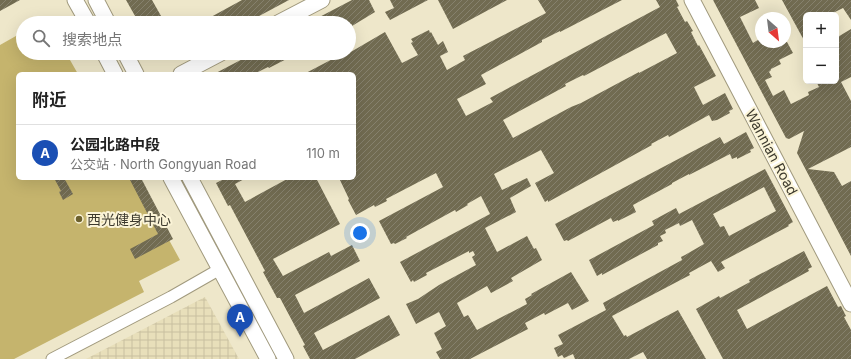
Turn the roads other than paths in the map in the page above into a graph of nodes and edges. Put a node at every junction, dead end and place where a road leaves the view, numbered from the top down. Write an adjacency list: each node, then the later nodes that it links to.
1 (75, 0): 5 (main road)
2 (96, 0): 6 (main road)
3 (322, 0): 7 (main road)
4 (692, 0): 17 (main road, Wannian Road)
5 (84, 16)
6 (104, 16)
7 (291, 16)
8 (108, 60): 11 (main road)
9 (128, 60): 12 (main road)
10 (208, 60): 13 (main road)
11 (114, 72)
12 (135, 72)
13 (185, 72)
14 (172, 180): 16 (main road)
15 (191, 180): 20 (main road)
16 (220, 269): 18 (street); 19 (main road)
17 (851, 304)
18 (52, 359)
19 (268, 359)
20 (286, 359)

